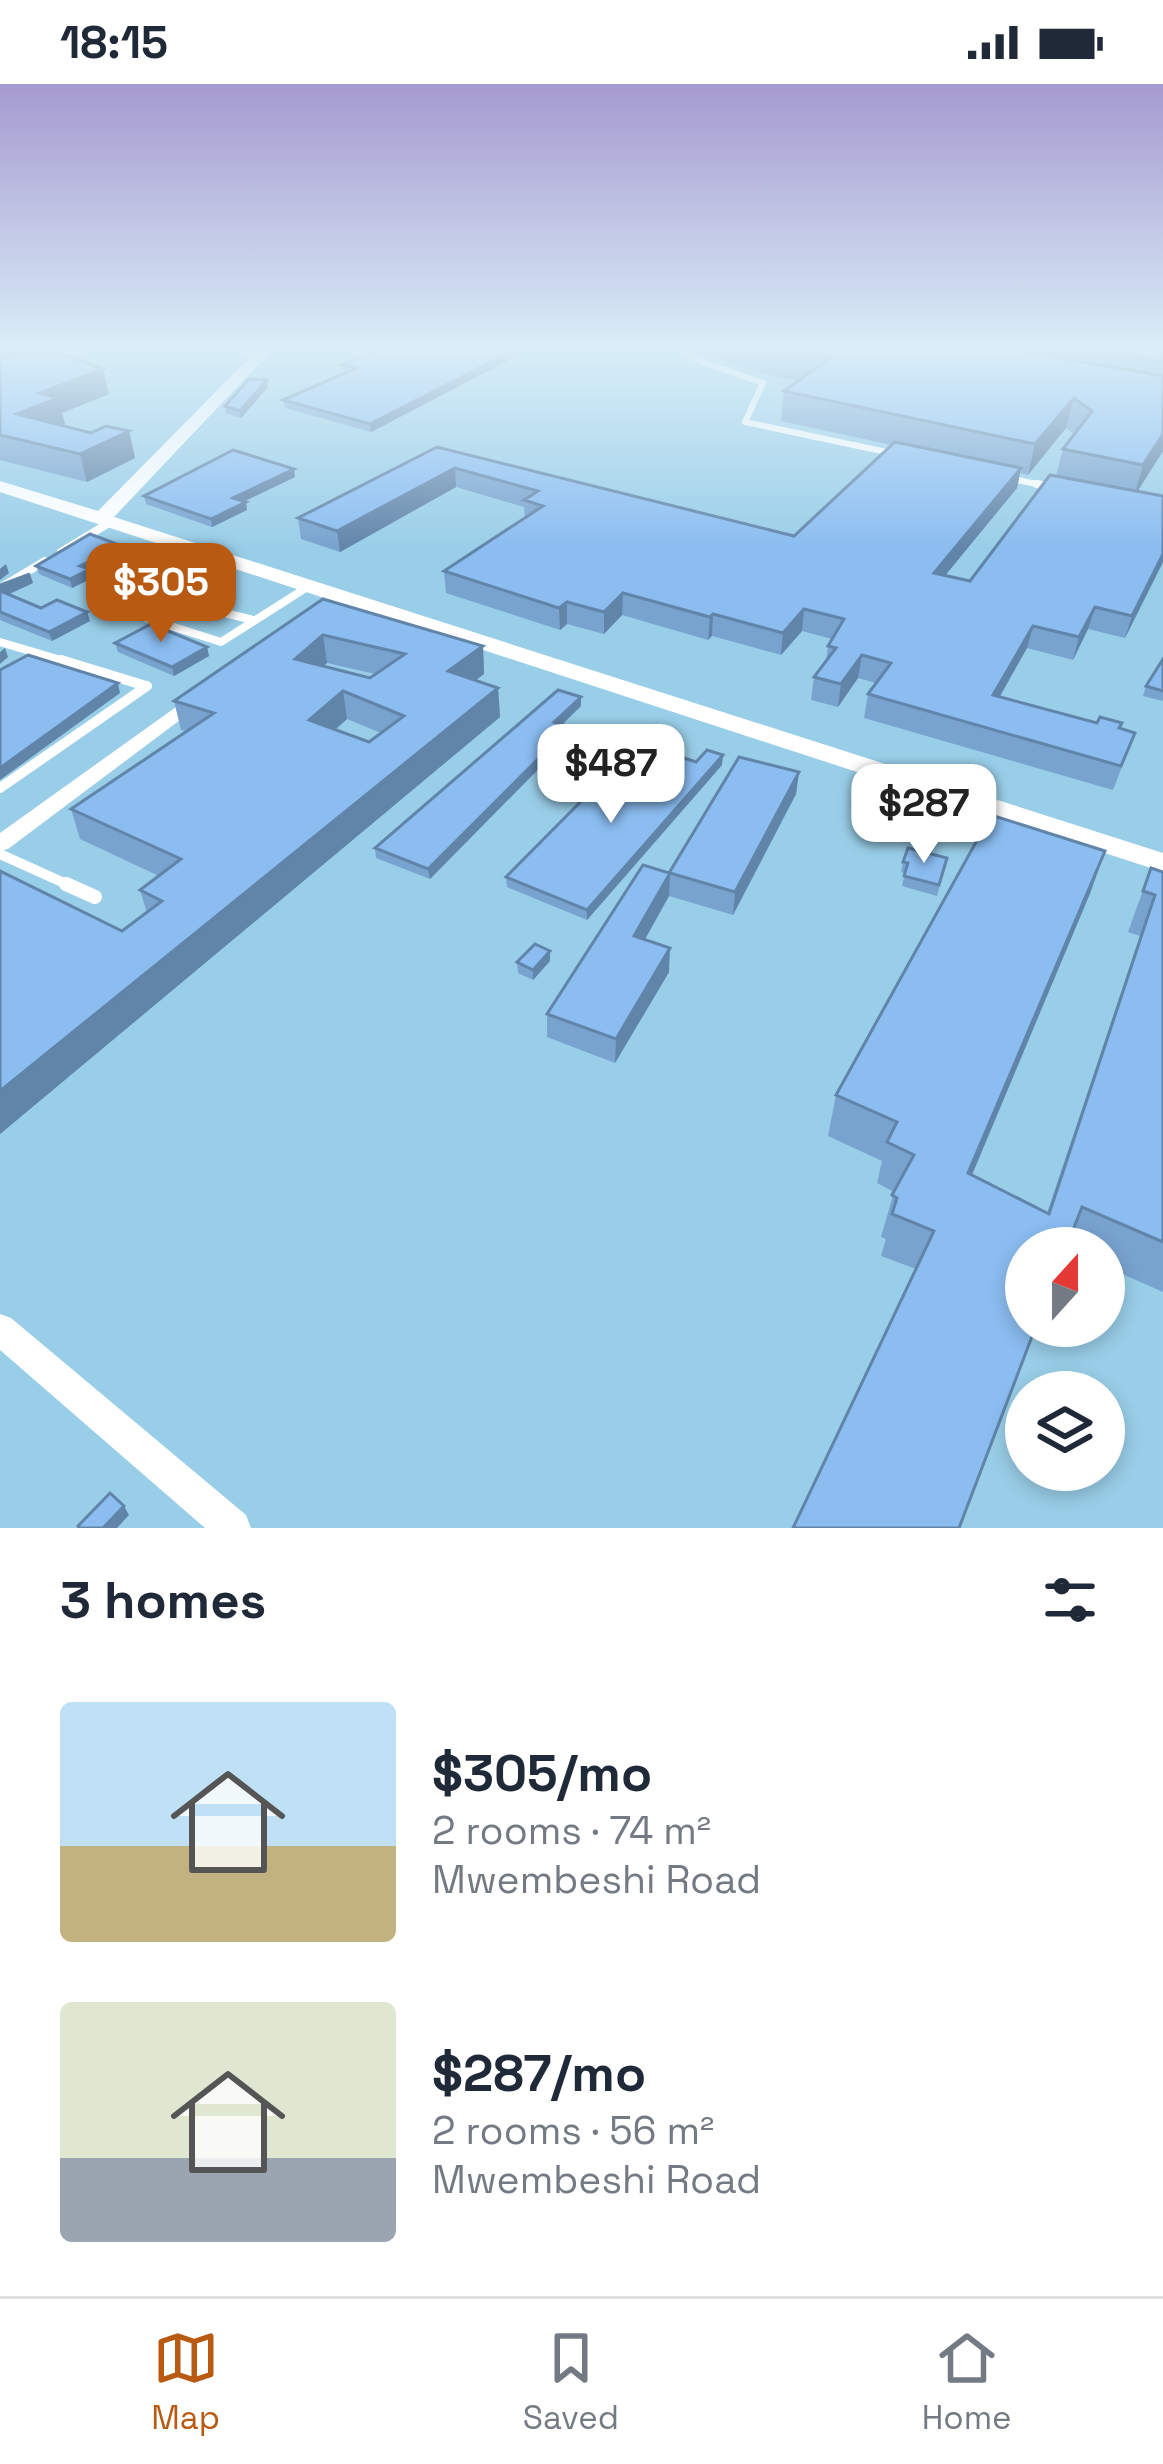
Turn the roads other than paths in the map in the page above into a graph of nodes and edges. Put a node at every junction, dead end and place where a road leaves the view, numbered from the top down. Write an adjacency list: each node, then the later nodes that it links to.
1 (205, 414): 7 (street)
2 (749, 414): 3 (lane)
3 (906, 456)
4 (998, 476): 6 (lane)
5 (0, 486): 7 (street)
6 (1067, 491)
7 (105, 521): 8 (lane); 9 (street)
8 (0, 588)
9 (321, 596): 10 (lane); 18 (street)
10 (253, 620): 10 (lane)
11 (0, 642): 12 (lane)
12 (33, 654): 13 (lane); 15 (lane)
13 (16, 664)
14 (216, 684): 16 (street)
15 (0, 788)
16 (0, 844)
17 (0, 854): 19 (lane)
18 (1163, 863)
19 (95, 897)
20 (0, 1329): 21 (street)
21 (232, 1528)

